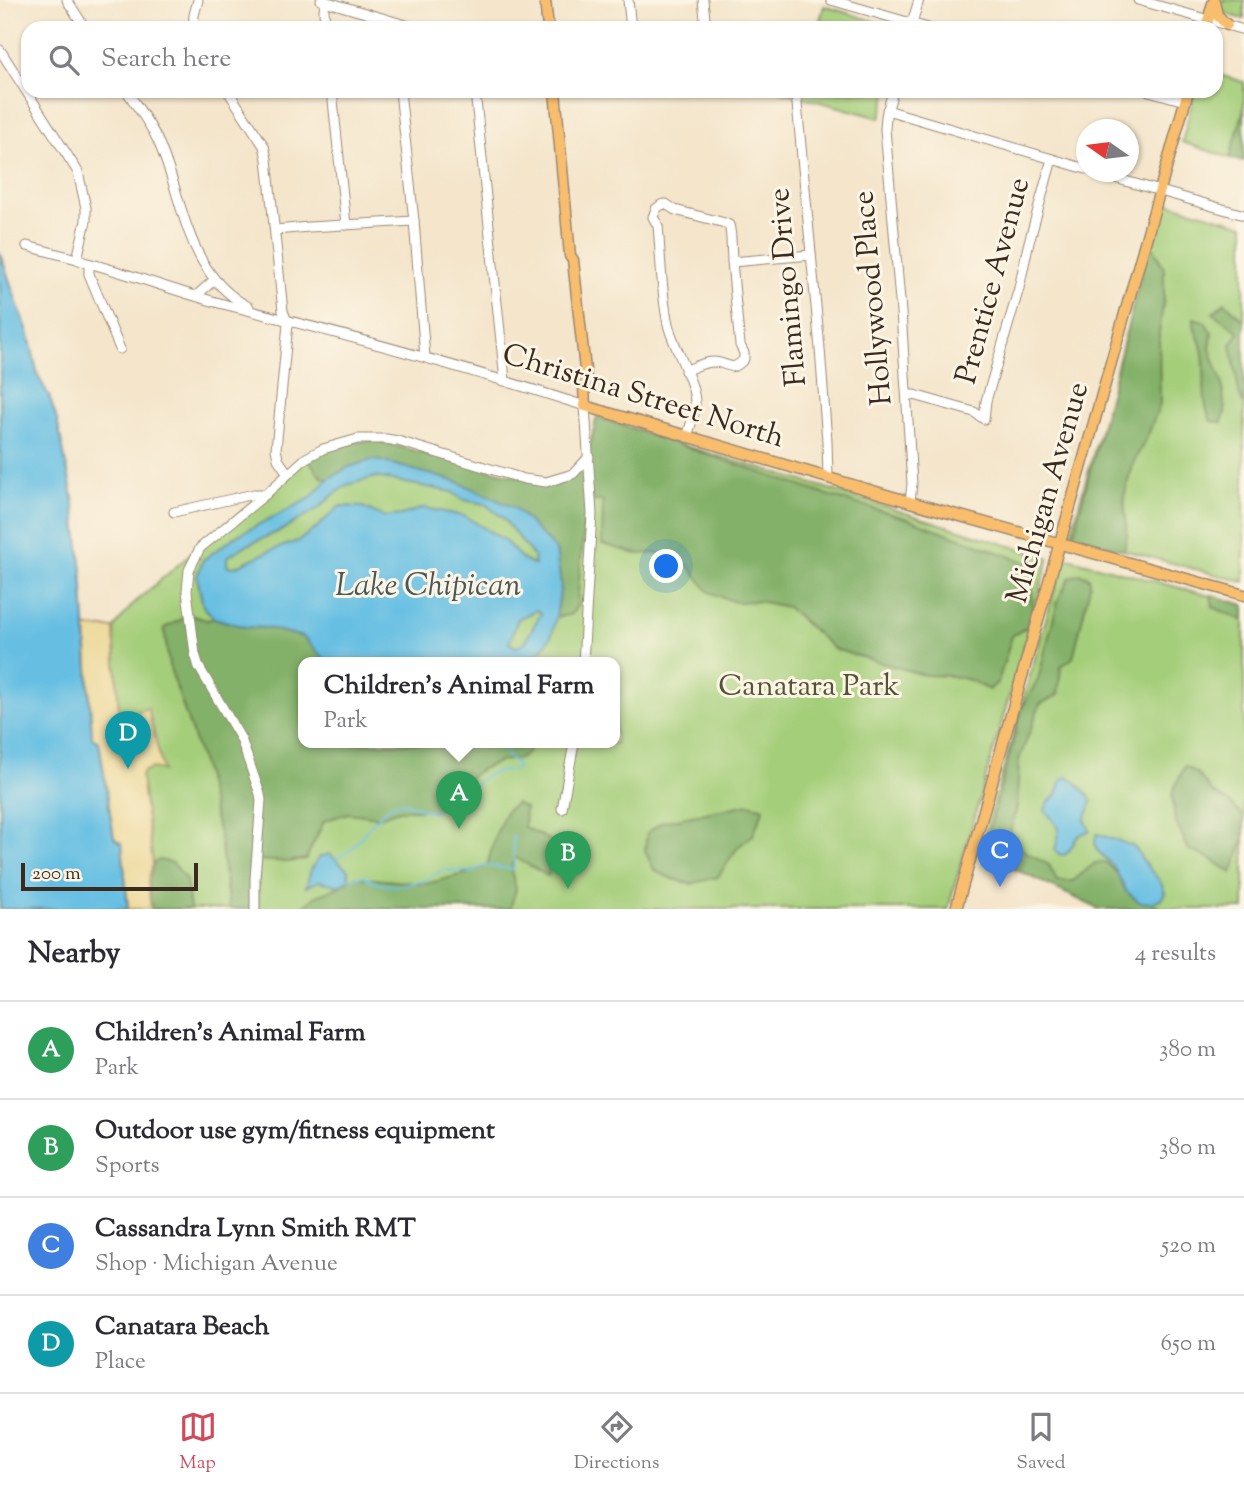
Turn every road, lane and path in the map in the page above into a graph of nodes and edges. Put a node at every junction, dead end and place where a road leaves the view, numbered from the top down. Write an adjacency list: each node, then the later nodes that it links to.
1 (67, 0): 11 (street)
2 (198, 0): 12 (street)
3 (545, 0): 15 (main road)
4 (628, 0): 16 (street)
5 (703, 0): 17 (street)
6 (831, 0): 18 (street)
7 (919, 0): 19 (street)
8 (1138, 0): 20 (street)
9 (1214, 0): 21 (main road); 23 (main road)
10 (323, 1): 13 (street); 14 (street)
11 (80, 21)
12 (194, 21)
13 (325, 21)
14 (382, 21)
15 (547, 21)
16 (630, 21)
17 (705, 21)
18 (896, 21)
19 (913, 21)
20 (1198, 21)
21 (1208, 21)
22 (1223, 25): 23 (street)
23 (1227, 25): 24 (street)
24 (1244, 30)
25 (0, 50): 26 (street)
26 (21, 83)
27 (31, 98): 48 (street)
28 (131, 98): 51 (street)
29 (233, 98): 45 (street)
30 (333, 98): 44 (street)
31 (401, 98): 43 (street)
32 (476, 98): 58 (street)
33 (556, 98): 60 (main road)
34 (796, 98): 47 (street, Flamingo Drive)
35 (891, 98): 37 (street, Hollywood Place)
36 (1186, 98): 41 (main road, Michigan Avenue)
37 (887, 110): 38 (street); 59 (street, Hollywood Place)
38 (1052, 159): 39 (street); 59 (street, Prentice Avenue)
39 (1076, 166)
40 (1129, 182): 41 (street)
41 (1160, 191): 42 (street); 68 (main road, Michigan Avenue)
42 (1244, 215)
43 (414, 221): 44 (street); 56 (street)
44 (346, 225): 45 (street)
45 (275, 230): 54 (street)
46 (27, 246): 48 (street, Christina Street North)
47 (811, 255): 49 (street); 64 (street, Flamingo Drive)
48 (77, 259): 50 (street, Christina Street North)
49 (732, 262): 57 (street); 57 (street)
50 (89, 264): 52 (street, Christina Street North); 55 (street)
51 (216, 282): 52 (street); 53 (street)
52 (200, 297): 53 (street, Christina Street North)
53 (262, 313): 54 (street, Christina Street North)
54 (286, 320): 56 (street, Christina Street North); 63 (street)
55 (120, 349)
56 (425, 357): 58 (street, Christina Street North)
57 (685, 371): 61 (street)
58 (505, 380): 60 (street, Christina Street North)
59 (907, 394): 66 (street, Hollywood Place)
60 (586, 406): 61 (main road, Christina Street North); 62 (street)
61 (687, 438): 64 (main road, Christina Street North)
62 (589, 457): 63 (street); 70 (street)
63 (288, 474): 65 (street)
64 (828, 478): 66 (main road, Christina Street North)
65 (266, 494): 67 (street); 73 (street)
66 (910, 502): 68 (main road, Christina Street North)
67 (174, 512)
68 (1059, 544): 69 (main road, Christina Street North); 74 (main road, Michigan Avenue)
69 (1244, 595)
70 (583, 657)
71 (573, 748): 72 (street)
72 (562, 809)
73 (255, 909)
74 (956, 909)

